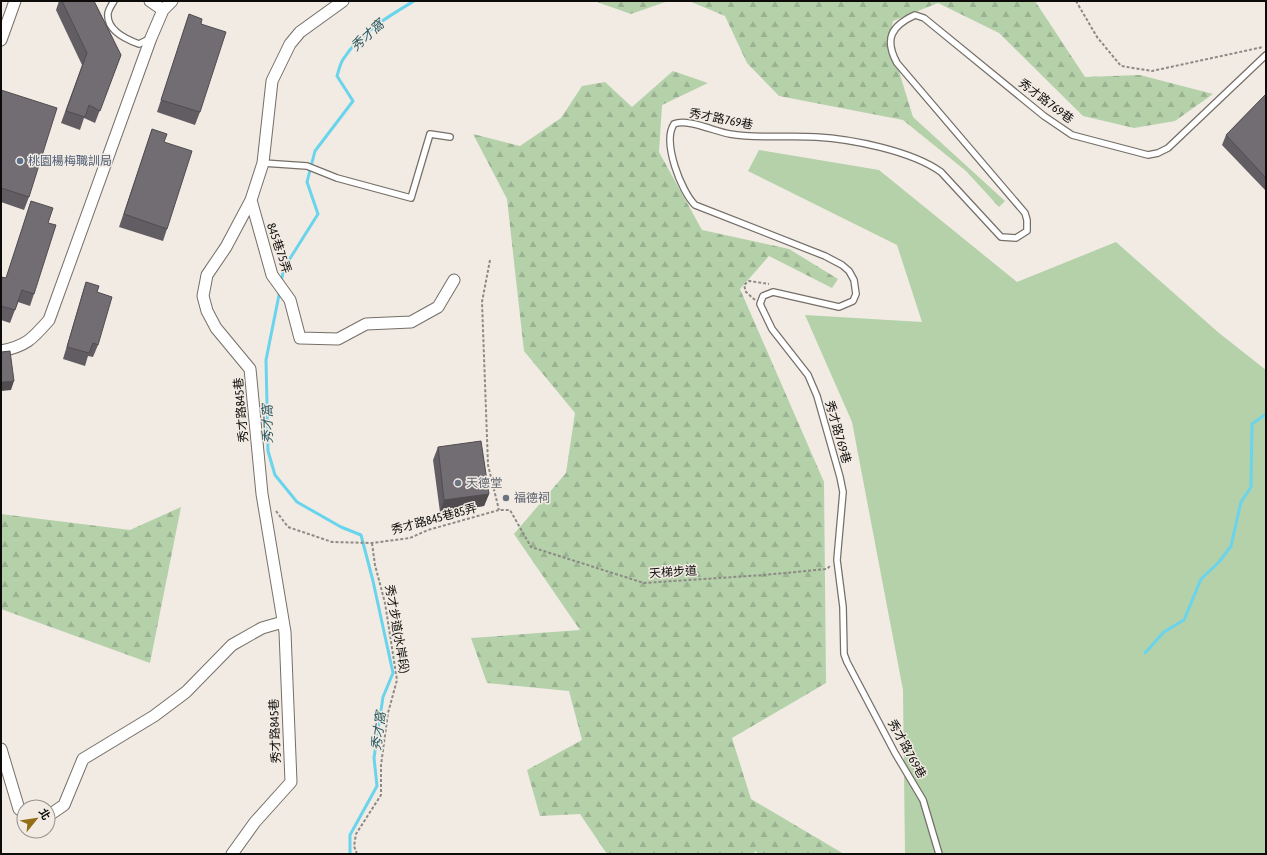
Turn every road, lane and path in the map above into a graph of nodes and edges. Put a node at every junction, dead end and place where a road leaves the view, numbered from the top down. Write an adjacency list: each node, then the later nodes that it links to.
1 (15, 1): 9 (street)
2 (114, 1): 8 (lane)
3 (150, 1): 7 (street)
4 (172, 1): 7 (street)
5 (343, 1): 13 (street, 秀才路845巷)
6 (1076, 1): 10 (path)
7 (163, 10): 8 (street)
8 (151, 38): 17 (street)
9 (1, 40)
10 (1266, 46)
11 (1266, 56): 22 (lane, 秀才路769巷)
12 (450, 137): 13 (lane)
13 (263, 163): 14 (street, 秀才路845巷)
14 (251, 200): 16 (street, 845巷75弄); 23 (street, 秀才路845巷)
15 (490, 260): 19 (path)
16 (454, 280)
17 (1, 351)
18 (275, 510): 21 (path, 秀才路845巷85弄)
19 (499, 510): 20 (path, 秀才路845巷85弄); 21 (path, 秀才路845巷85弄)
20 (510, 510): 22 (path, 天梯步道)
21 (372, 543): 28 (path, 秀才步道(水岸段))
22 (837, 560): 29 (lane, 秀才路769巷)
23 (283, 622): 26 (street); 27 (street, 秀才路845巷)
24 (1, 749): 25 (street)
25 (16, 800)
26 (56, 810)
27 (232, 854)
28 (357, 854)
29 (939, 854)

